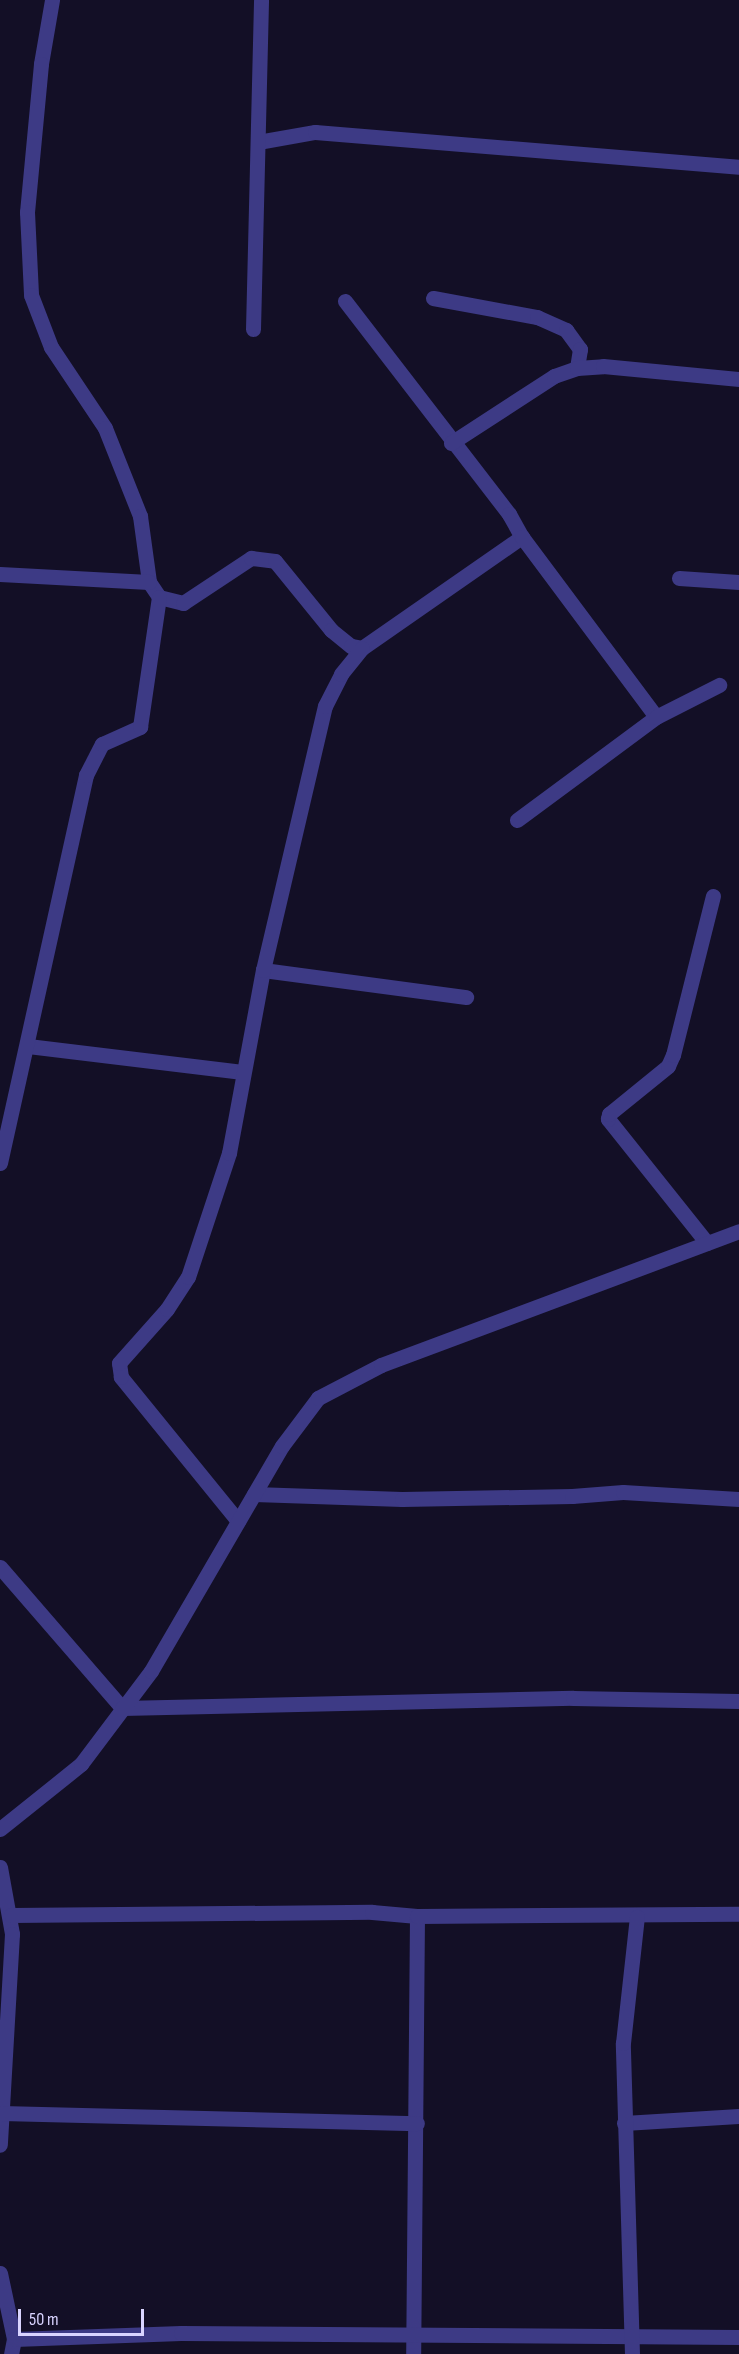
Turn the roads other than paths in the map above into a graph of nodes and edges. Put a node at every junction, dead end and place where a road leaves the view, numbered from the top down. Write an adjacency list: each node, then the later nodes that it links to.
1 (52, 0): 14 (street)
2 (261, 0): 3 (street)
3 (258, 142): 4 (street); 7 (street)
4 (739, 167)
5 (433, 298): 8 (street)
6 (345, 301): 10 (street)
7 (253, 329)
8 (577, 368): 9 (street); 10 (street)
9 (739, 379)
10 (451, 443): 11 (street)
11 (522, 537): 19 (street); 21 (street)
12 (0, 574): 14 (street)
13 (679, 578): 15 (street)
14 (149, 582): 16 (street)
15 (739, 582)
16 (159, 597): 17 (street); 18 (street)
17 (176, 603): 18 (street); 19 (street)
18 (158, 614): 26 (street)
19 (362, 648): 24 (street)
20 (719, 685): 21 (street)
21 (656, 717): 22 (street)
22 (517, 819)
23 (712, 896): 30 (street)
24 (263, 970): 25 (street); 27 (street)
25 (466, 997)
26 (28, 1046): 27 (street); 28 (street)
27 (242, 1072): 33 (street)
28 (0, 1163)
29 (739, 1231): 30 (street)
30 (707, 1242): 31 (street)
31 (254, 1494): 32 (street); 33 (street)
32 (739, 1499)
33 (238, 1521): 36 (street)
34 (0, 1567): 36 (street)
35 (739, 1701): 36 (street)
36 (122, 1708): 37 (street)
37 (0, 1829)
38 (0, 1867): 40 (street)
39 (739, 1914): 42 (street)
40 (11, 1915): 41 (street); 43 (street)
41 (417, 1916): 42 (street); 45 (street)
42 (637, 1917): 46 (street)
43 (1, 2113): 45 (street); 47 (street)
44 (739, 2116): 46 (street)
45 (417, 2123): 49 (street)
46 (624, 2123): 50 (street)
47 (0, 2145)
48 (0, 2273): 52 (street)
49 (413, 2335): 50 (street); 52 (street); 53 (street)
50 (633, 2337): 51 (street); 54 (street)
51 (739, 2337)
52 (12, 2346)
53 (413, 2354)
54 (632, 2354)

